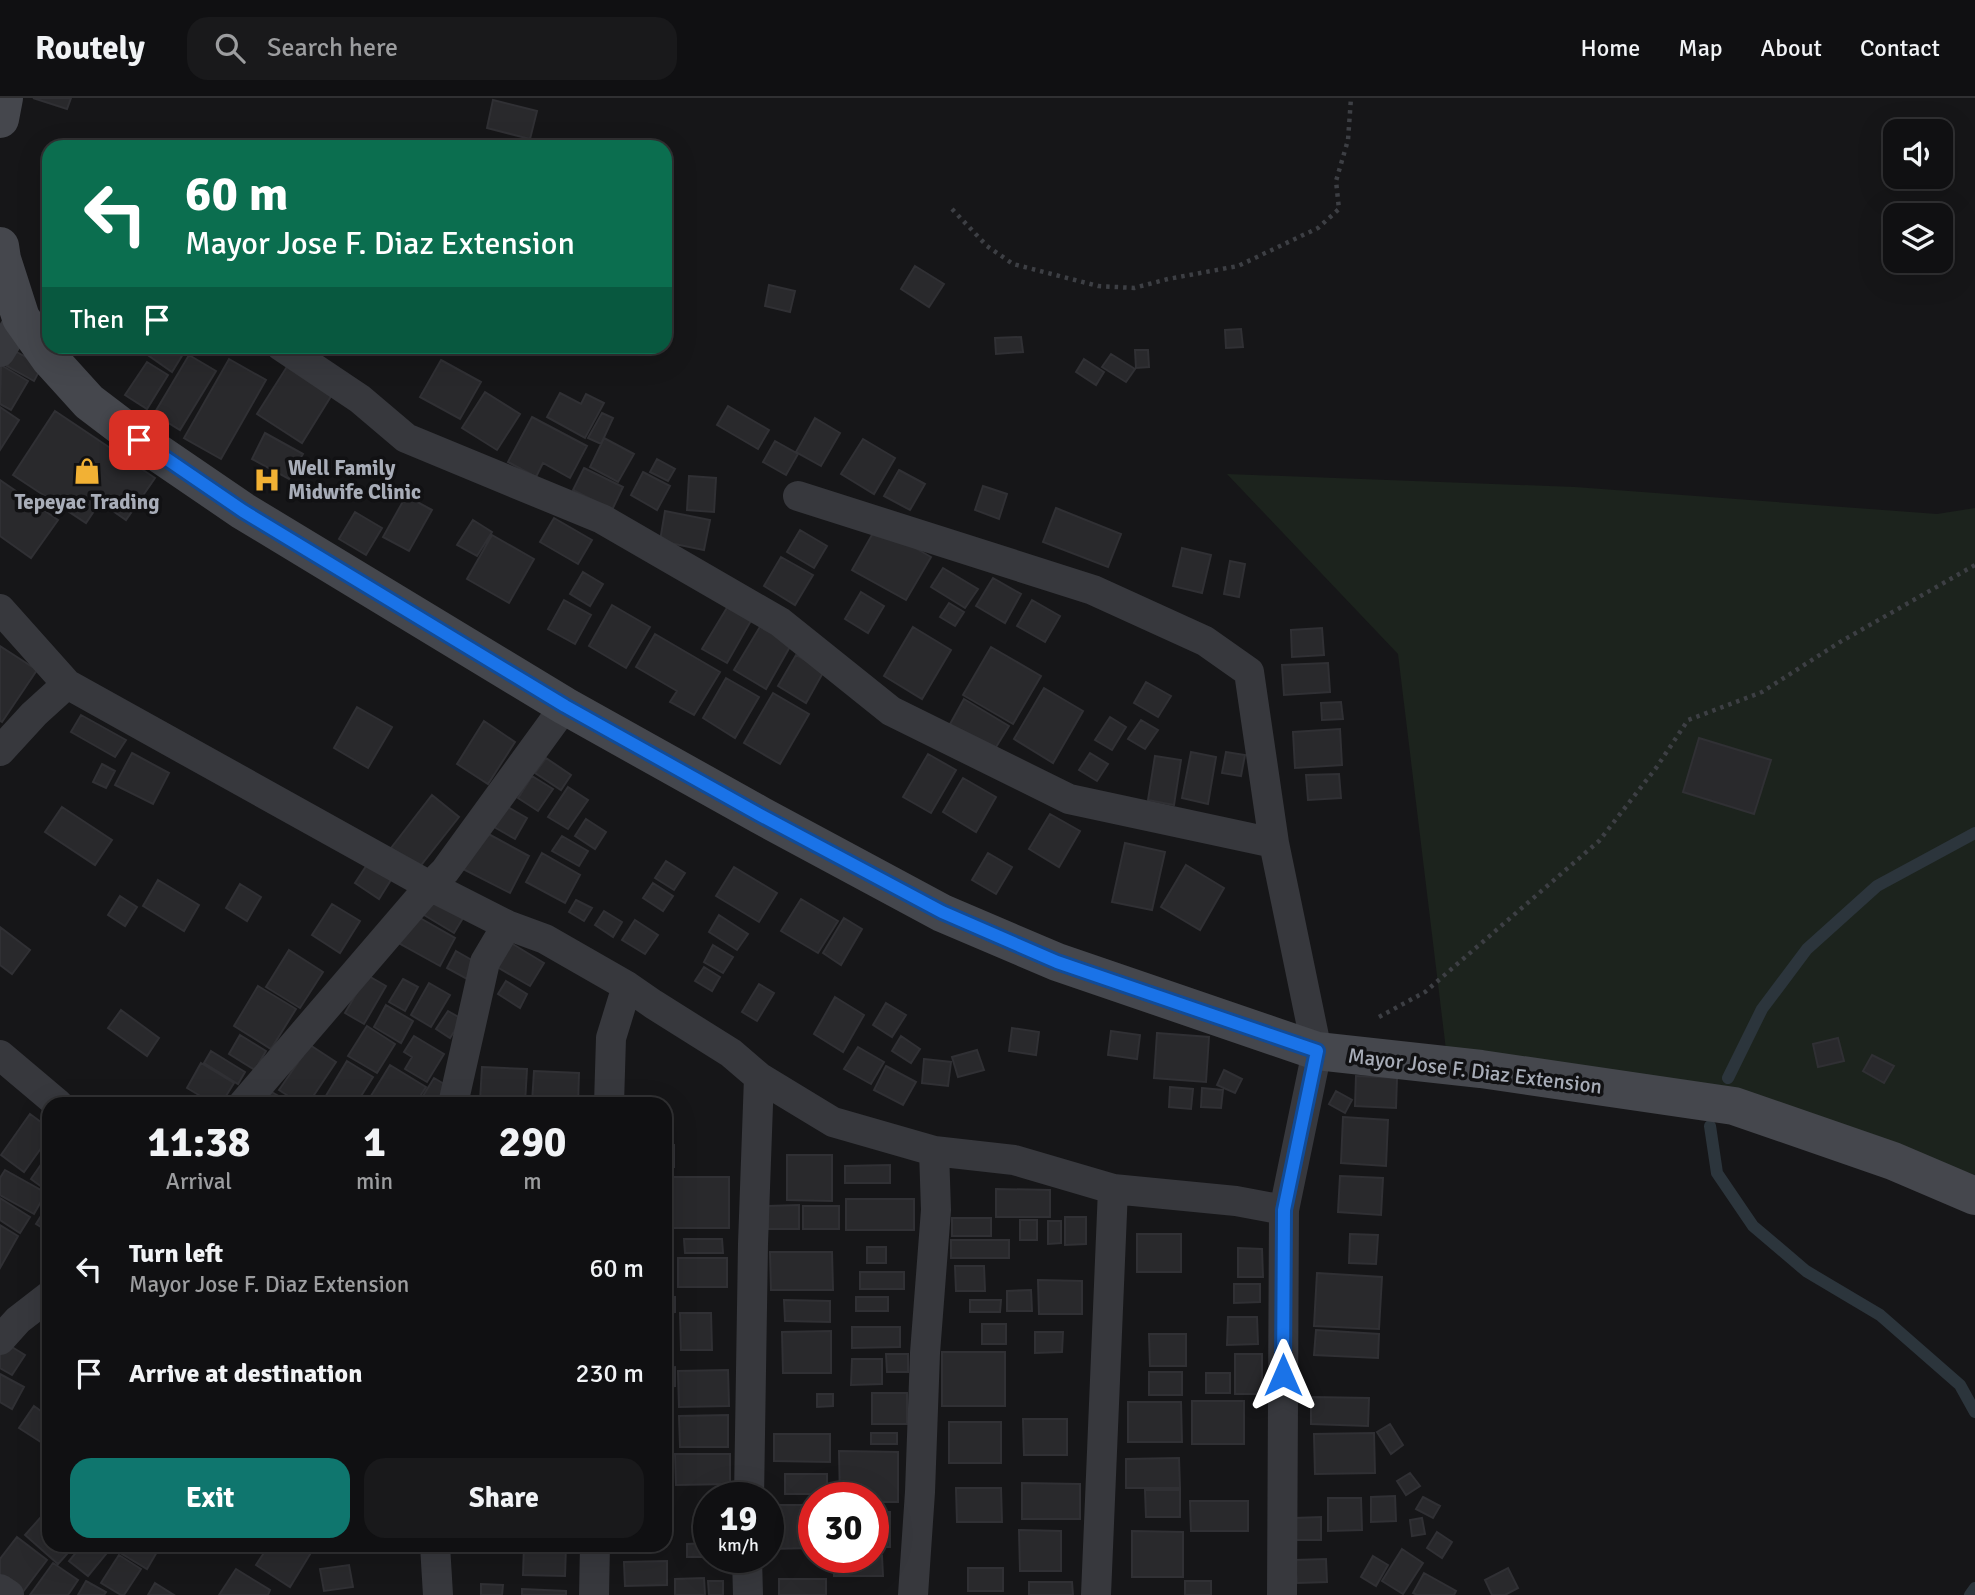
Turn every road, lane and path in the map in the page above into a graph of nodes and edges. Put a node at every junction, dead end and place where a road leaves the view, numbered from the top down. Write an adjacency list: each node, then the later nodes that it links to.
1 (4, 98): 3 (street)
2 (1351, 98): 4 (path)
3 (0, 119)
4 (952, 209)
5 (0, 246): 6 (street, Mayor Jose F. Diaz Extension)
6 (21, 318): 7 (street, Mayor Jose F. Diaz Extension); 8 (street)
7 (42, 348)
8 (0, 352)
9 (46, 354): 15 (street, Mayor Jose F. Diaz Extension)
10 (293, 354): 17 (street)
11 (798, 496): 17 (street)
12 (1975, 565): 21 (path)
13 (0, 609): 14 (street)
14 (67, 684): 16 (street); 18 (street)
15 (565, 706): 18 (street); 22 (street, Mayor Jose F. Diaz Extension)
16 (0, 751)
17 (1274, 843): 22 (street)
18 (430, 886): 19 (street); 26 (street)
19 (508, 925): 20 (street); 27 (street)
20 (627, 986): 24 (street); 28 (street)
21 (1377, 1018)
22 (1317, 1051): 31 (street, Mayor Jose F. Diaz Extension); 32 (street)
23 (0, 1055): 25 (street)
24 (759, 1077): 29 (street); 35 (street)
25 (50, 1097)
26 (249, 1097)
27 (455, 1097)
28 (609, 1097)
29 (934, 1151): 30 (street); 44 (street)
30 (1113, 1189): 32 (street); 45 (street)
31 (1975, 1196)
32 (1284, 1210): 46 (street)
33 (42, 1301): 34 (street)
34 (0, 1340)
35 (749, 1482)
36 (436, 1552): 41 (street)
37 (595, 1552): 42 (street)
38 (747, 1573): 43 (street)
39 (0, 1589): 40 (street)
40 (9, 1595)
41 (439, 1595)
42 (594, 1595)
43 (747, 1595)
44 (913, 1595)
45 (1096, 1595)
46 (1282, 1595)

